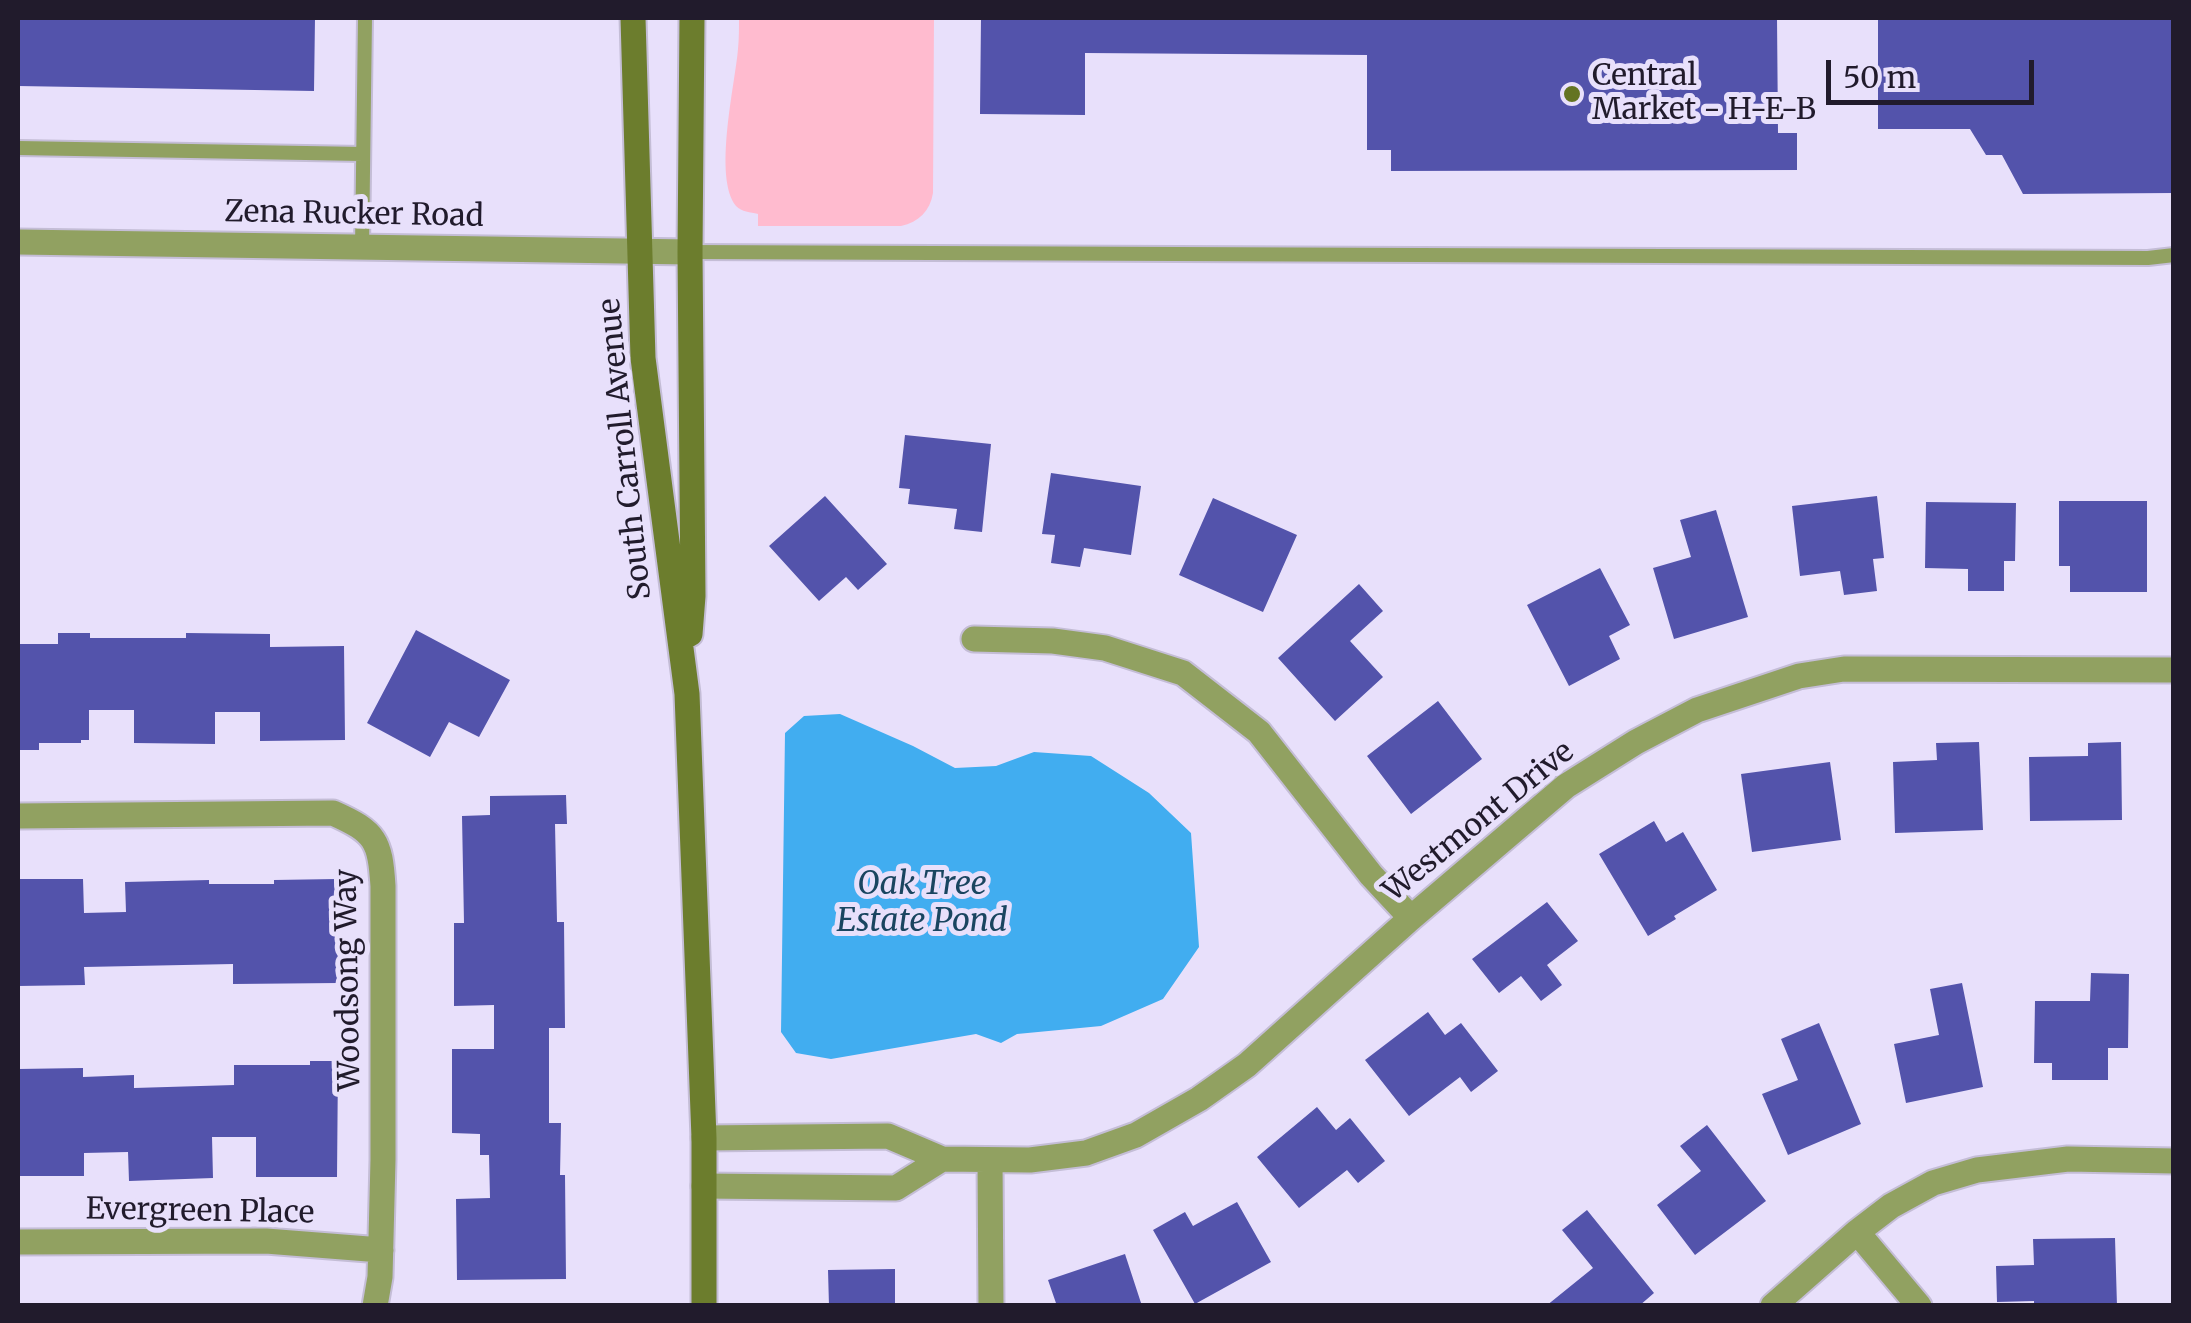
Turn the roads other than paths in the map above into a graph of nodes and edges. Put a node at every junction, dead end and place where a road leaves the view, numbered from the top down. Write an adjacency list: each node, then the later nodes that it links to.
1 (365, 18): 5 (lane)
2 (633, 18): 8 (main road, South Carroll Avenue)
3 (691, 22): 9 (main road, South Carroll Avenue)
4 (18, 148): 5 (lane)
5 (364, 154): 7 (lane)
6 (18, 242): 7 (street, Zena Rucker Road)
7 (362, 248): 8 (street, Zena Rucker Road)
8 (640, 251): 9 (street, Zena Rucker Road); 13 (main road, South Carroll Avenue)
9 (690, 252): 10 (lane); 13 (main road, South Carroll Avenue)
10 (2174, 255)
11 (974, 639): 15 (street)
12 (2174, 670): 15 (street, Westmont Drive)
13 (687, 694): 16 (main road, South Carroll Avenue)
14 (18, 816): 23 (street, Woodsong Way)
15 (1411, 918): 18 (street, Westmont Drive)
16 (704, 1138): 17 (street, Westmont Drive); 20 (main road, South Carroll Avenue)
17 (942, 1160): 18 (street, Westmont Drive); 20 (street)
18 (990, 1160): 26 (street)
19 (2174, 1162): 21 (street)
20 (704, 1186): 25 (main road, South Carroll Avenue)
21 (1857, 1232): 27 (street); 28 (street)
22 (18, 1242): 23 (street, Evergreen Place)
23 (380, 1250): 24 (street, Woodsong Way)
24 (375, 1306)
25 (704, 1306)
26 (991, 1306)
27 (1773, 1306)
28 (1919, 1306)

